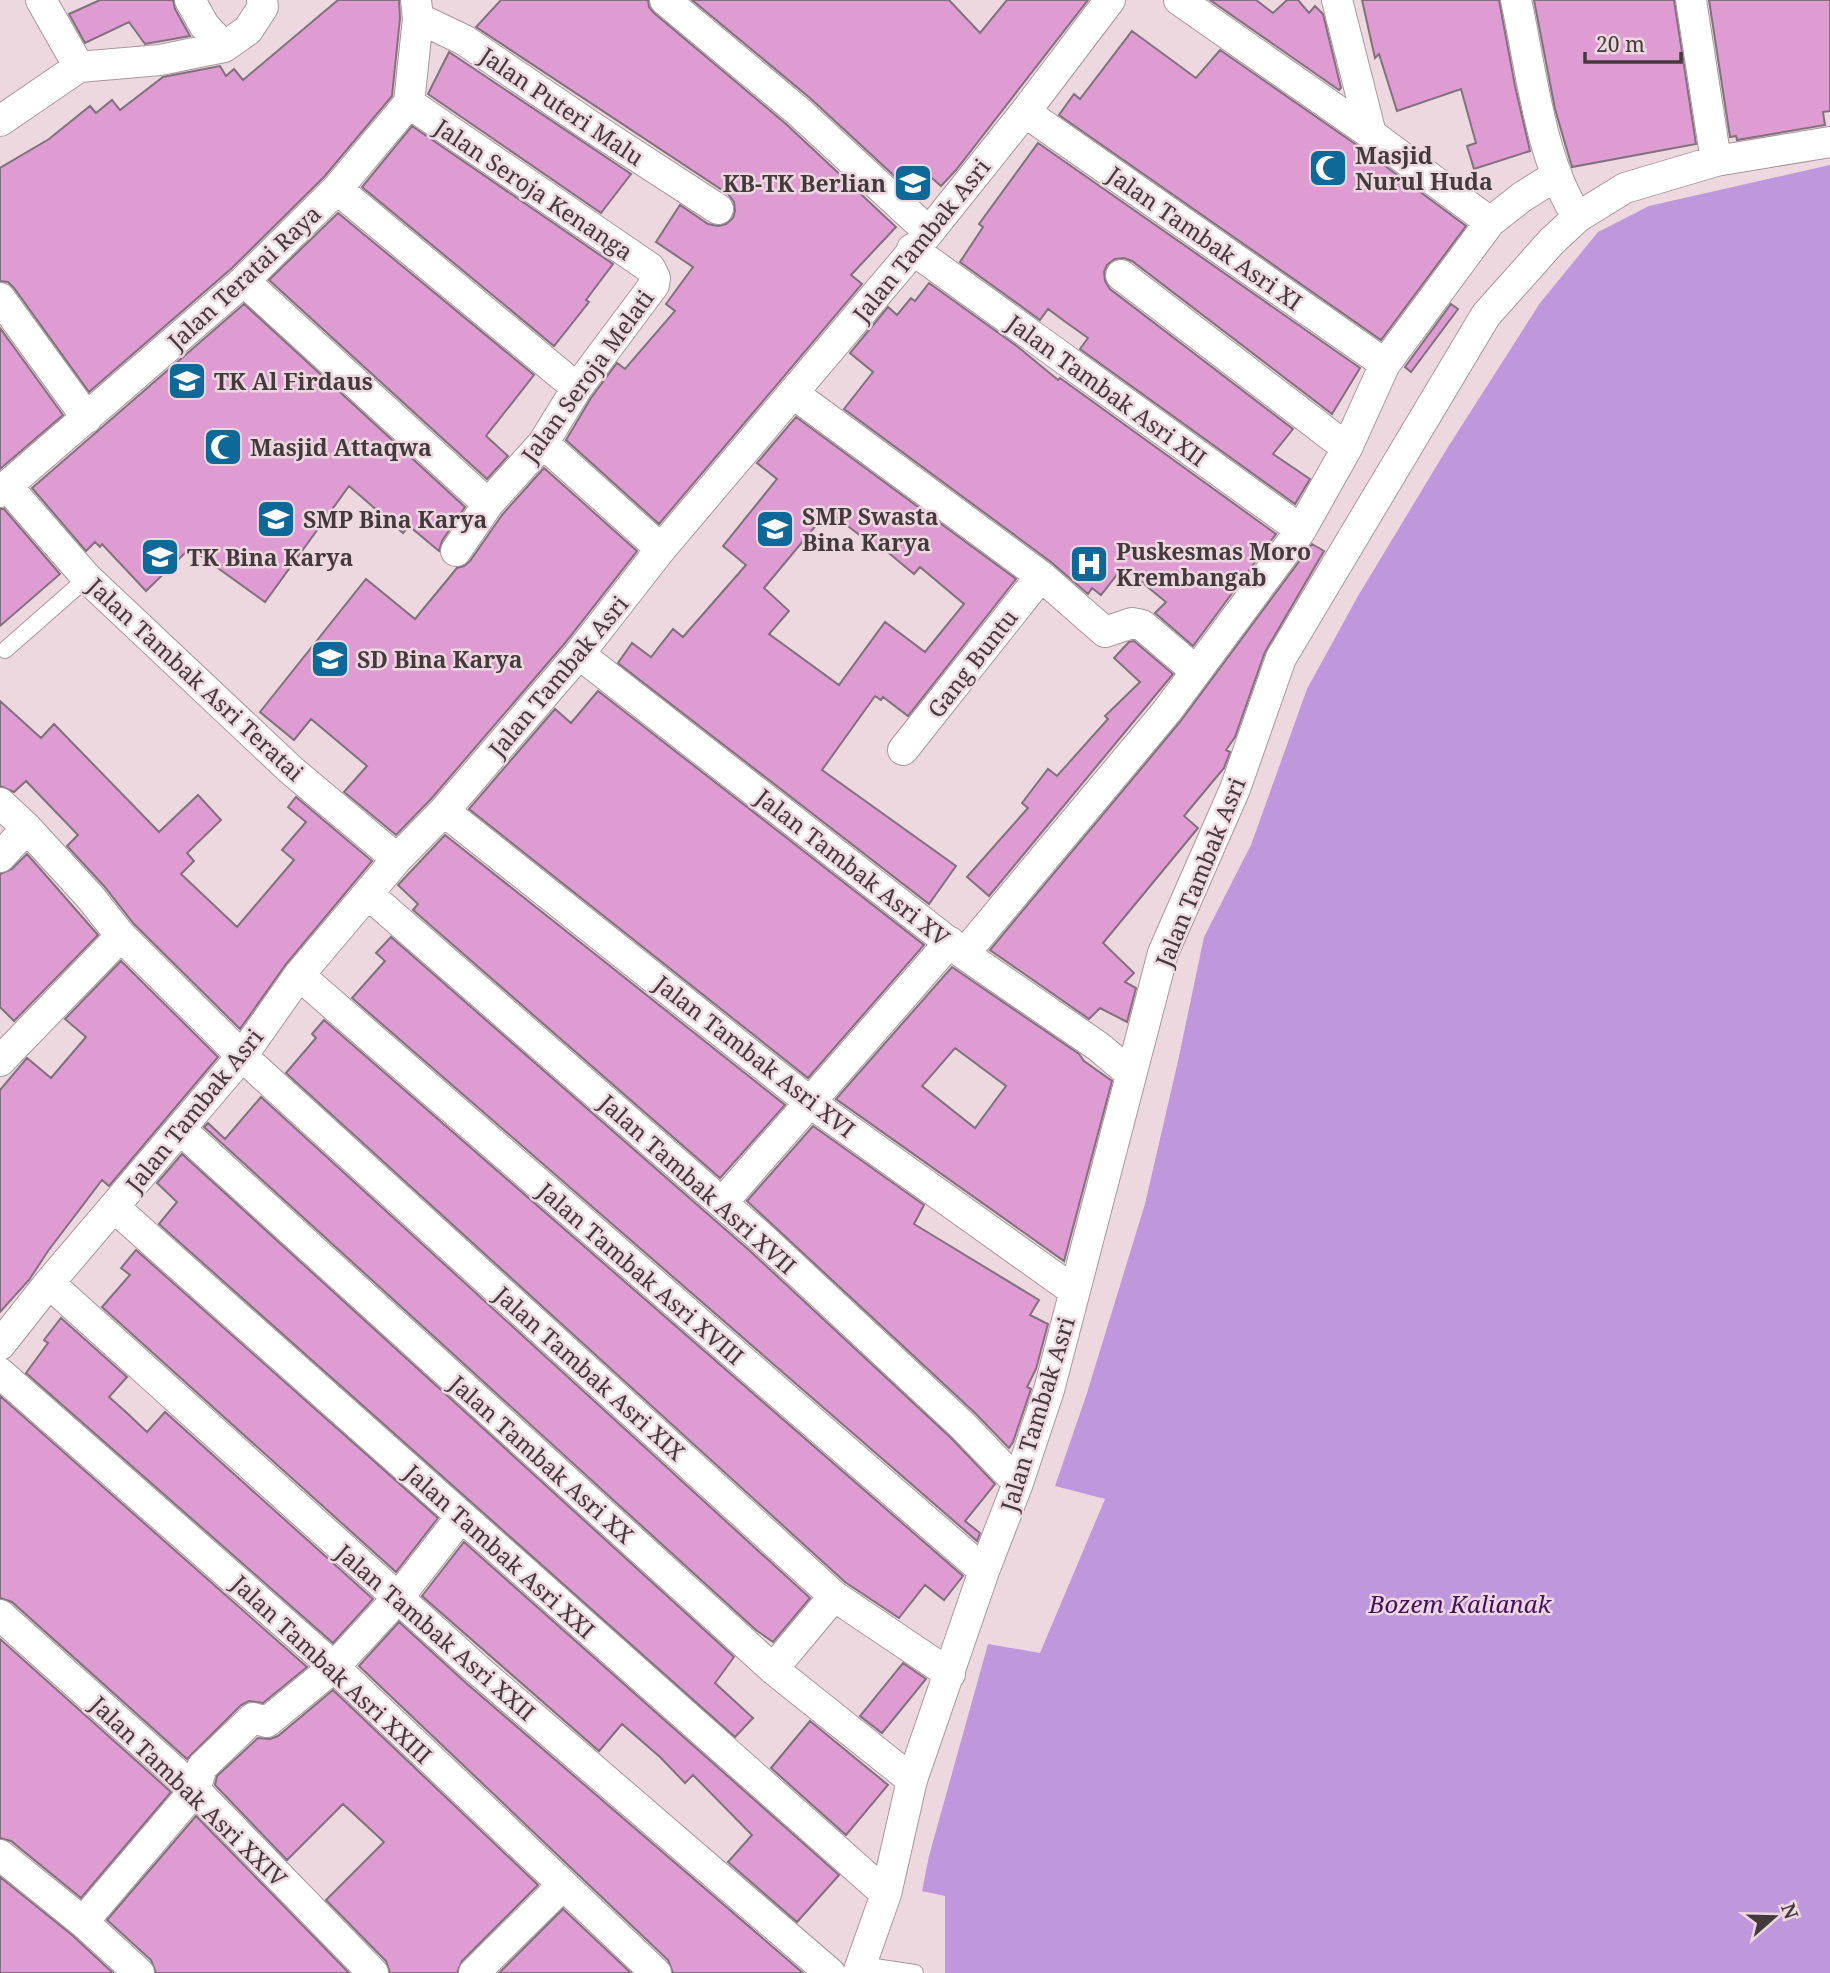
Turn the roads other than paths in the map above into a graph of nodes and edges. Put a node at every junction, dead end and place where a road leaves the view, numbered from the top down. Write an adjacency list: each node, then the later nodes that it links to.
1 (41, 0): 12 (street)
2 (190, 0): 11 (street)
3 (262, 0): 11 (street)
4 (665, 0): 24 (street, Jalan Tambak Asri XII)
5 (1110, 0): 14 (street, Jalan Tambak Asri)
6 (1179, 0): 16 (street)
7 (1337, 0): 16 (street)
8 (1516, 0): 19 (street)
9 (1691, 0): 18 (street)
10 (421, 6): 13 (street); 21 (street, Jalan Puteri Malu)
11 (224, 47): 12 (street)
12 (79, 67): 15 (street)
13 (409, 103): 20 (street, Jalan Teratai Raya); 26 (street, Jalan Seroja Kenanga)
14 (1025, 112): 24 (street, Jalan Tambak Asri); 29 (street, Jalan Tambak Asri XI)
15 (0, 121)
16 (1371, 134): 23 (street)
17 (1830, 142): 18 (street, Jalan Tambak Asri)
18 (1716, 161): 22 (street, Jalan Tambak Asri)
19 (1557, 175): 22 (street); 23 (street)
20 (337, 189): 27 (street, Jalan Teratai Raya); 30 (street)
21 (718, 209)
22 (1578, 217): 57 (street, Jalan Tambak Asri)
23 (1490, 222): 29 (street)
24 (921, 241): 31 (street, Jalan Tambak Asri); 37 (street, Jalan Tambak Asri XII)
25 (1121, 275): 34 (street)
26 (656, 278): 30 (street, Jalan Seroja Melati)
27 (244, 281): 32 (street, Jalan Teratai Raya); 36 (street)
28 (0, 298): 32 (street)
29 (1385, 364): 34 (street)
30 (577, 388): 33 (street, Jalan Seroja Melati)
31 (794, 394): 38 (street, Jalan Tambak Asri); 40 (street)
32 (87, 418): 35 (street, Jalan Teratai Raya)
33 (543, 443): 36 (street, Jalan Seroja Melati); 38 (street)
34 (1347, 448): 37 (street)
35 (4, 489): 41 (street, Jalan Tambak Asri Teratai)
36 (488, 504): 39 (street, Jalan Seroja Melati)
37 (1301, 530): 44 (street)
38 (661, 549): 43 (street, Jalan Tambak Asri)
39 (456, 551)
40 (1041, 576): 44 (street); 45 (street, Gang Buntu)
41 (87, 578): 42 (lane); 50 (street, Jalan Tambak Asri Teratai)
42 (5, 650)
43 (579, 654): 47 (street, Jalan Tambak Asri); 53 (street, Jalan Tambak Asri XV)
44 (1196, 671): 53 (street)
45 (903, 750)
46 (0, 803): 48 (street, Jalan Tambak Asri XIX)
47 (444, 811): 50 (street, Jalan Tambak Asri); 58 (street, Jalan Tambak Asri XVI)
48 (27, 828): 49 (street); 52 (street, Jalan Tambak Asri XIX)
49 (0, 857)
50 (397, 859): 51 (street, Jalan Tambak Asri)
51 (368, 894): 54 (street, Jalan Tambak Asri); 60 (street, Jalan Tambak Asri XVII)
52 (121, 936): 55 (street, Jalan Tambak Asri XIX); 56 (street)
53 (957, 948): 57 (street, Jalan Tambak Asri XV); 58 (street)
54 (299, 975): 55 (street, Jalan Tambak Asri); 68 (street, Jalan Tambak Asri XVIII)
55 (242, 1056): 59 (street, Jalan Tambak Asri); 69 (street, Jalan Tambak Asri XIX)
56 (0, 1062)
57 (1130, 1074): 63 (street, Jalan Tambak Asri)
58 (811, 1103): 60 (street); 63 (street, Jalan Tambak Asri XVI)
59 (180, 1129): 61 (street, Jalan Tambak Asri); 73 (street, Jalan Tambak Asri XX)
60 (722, 1203): 66 (street, Jalan Tambak Asri XVII)
61 (115, 1208): 62 (street, Jalan Tambak Asri); 67 (street, Jalan Tambak Asri XXI)
62 (49, 1283): 64 (street, Jalan Tambak Asri); 70 (street, Jalan Tambak Asri XXII)
63 (1073, 1290): 66 (street, Jalan Tambak Asri)
64 (0, 1345)
65 (0, 1373): 72 (street, Jalan Tambak Asri XXIII)
66 (1018, 1483): 68 (street, Jalan Tambak Asri)
67 (461, 1517): 70 (street); 79 (street, Jalan Tambak Asri XXI)
68 (984, 1571): 74 (street, Jalan Tambak Asri)
69 (834, 1596): 73 (street); 74 (street, Jalan Tambak Asri XIX)
70 (397, 1599): 72 (street); 86 (street, Jalan Tambak Asri XXII)
71 (0, 1615): 76 (street, Jalan Tambak Asri XXIV)
72 (334, 1667): 76 (street); 78 (street, Jalan Tambak Asri XXIII)
73 (773, 1669): 75 (street, Jalan Tambak Asri XX)
74 (950, 1674): 75 (street, Jalan Tambak Asri)
75 (912, 1780): 79 (street, Jalan Tambak Asri)
76 (195, 1790): 80 (street); 83 (street, Jalan Tambak Asri XXIV)
77 (0, 1855): 80 (street)
78 (562, 1886): 84 (street); 85 (street, Jalan Tambak Asri XXIII)
79 (886, 1894): 81 (street, Jalan Tambak Asri)
80 (83, 1922): 82 (street)
81 (859, 1969): 87 (lane)
82 (139, 1973)
83 (373, 1973)
84 (474, 1973)
85 (656, 1973)
86 (831, 1973)
87 (915, 1973)

